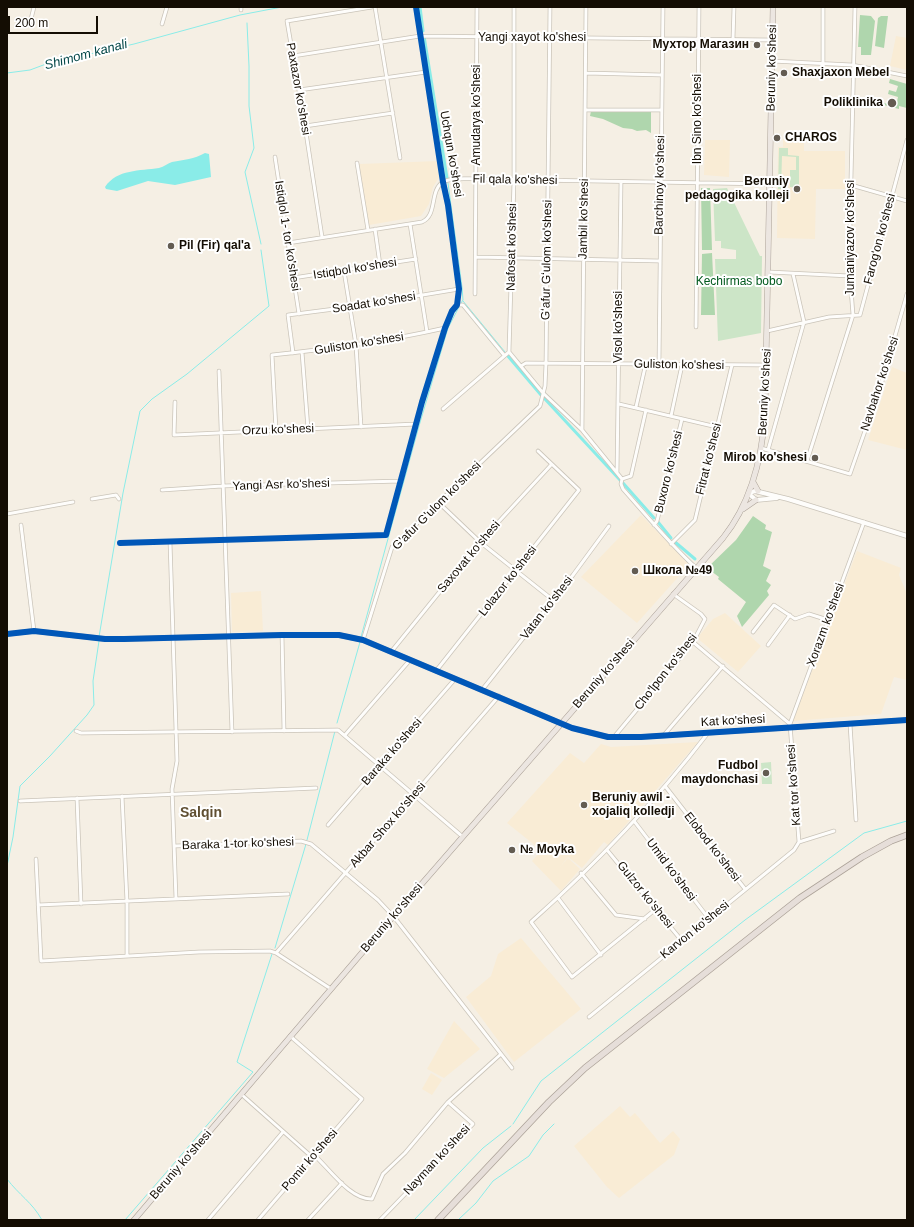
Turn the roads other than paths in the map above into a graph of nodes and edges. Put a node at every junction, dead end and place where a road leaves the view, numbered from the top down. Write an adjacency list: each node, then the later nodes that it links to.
1 (34, 7): 16 (street)
2 (167, 7): 17 (street)
3 (372, 7): 28 (street, Paxtazor ko'shesi)
4 (376, 7): 27 (street)
5 (416, 7): 18 (street, Uchqun ko'shesi)
6 (477, 7): 19 (street, Amudarya ko'shesi)
7 (514, 7): 20 (street, Nafosat ko'shesi)
8 (550, 7): 21 (street, Gʻafur Gʻulom ko'shesi)
9 (586, 7): 22 (street, Jambil ko'shesi)
10 (663, 7): 24 (street, Barchinoy ko'shesi)
11 (699, 7): 23 (street, Ibn Sino ko'shesi)
12 (734, 7): 25 (street)
13 (773, 7): 26 (main road, Beruniy ko'shesi)
14 (823, 7): 30 (street)
15 (854, 7): 31 (street, Jumaniyazov ko'shesi)
16 (30, 22)
17 (162, 24)
18 (420, 36): 19 (street, Yangi xayot ko'shesi); 27 (street, Yangi xayot ko'shesi); 32 (street, Uchqun ko'shesi)
19 (477, 38): 20 (street, Yangi xayot ko'shesi); 46 (street, Amudarya ko'shesi)
20 (513, 38): 21 (street, Yangi xayot ko'shesi); 47 (street, Nafosat ko'shesi)
21 (550, 38): 22 (street, Yangi xayot ko'shesi); 48 (street, Gʻafur Gʻulom ko'shesi)
22 (586, 38): 24 (street, Yangi xayot ko'shesi); 33 (street, Jambil ko'shesi)
23 (699, 38): 24 (street, Yangi xayot ko'shesi); 25 (street, Yangi xayot ko'shesi); 53 (street, Ibn Sino ko'shesi)
24 (663, 39): 34 (street, Barchinoy ko'shesi)
25 (733, 39): 26 (street, Yangi xayot ko'shesi)
26 (772, 40): 29 (main road, Beruniy ko'shesi)
27 (381, 42): 28 (street, Yangi xayot ko'shesi); 36 (street)
28 (293, 56): 37 (street, Paxtazor ko'shesi)
29 (772, 61): 30 (street); 54 (main road, Beruniy ko'shesi)
30 (823, 65): 31 (street)
31 (852, 65): 35 (street); 55 (street, Jumaniyazov ko'shesi)
32 (426, 72): 36 (street); 49 (street, Uchqun ko'shesi)
33 (586, 74): 34 (street); 38 (street, Jambil ko'shesi)
34 (662, 75): 39 (street, Barchinoy ko'shesi)
35 (907, 76)
36 (387, 78): 37 (street); 40 (street)
37 (299, 90): 41 (street, Paxtazor ko'shesi)
38 (586, 110): 39 (street); 50 (street, Jambil ko'shesi)
39 (661, 110): 52 (street, Barchinoy ko'shesi)
40 (393, 113): 41 (street); 44 (street)
41 (306, 126): 61 (street, Paxtazor ko'shesi)
42 (907, 140): 56 (street, Farog'on ko'shesi)
43 (275, 157): 62 (street, Istiqlol 1- tor ko'shesi)
44 (400, 158)
45 (357, 163): 60 (street)
46 (477, 179): 47 (street, Fil qala ko'shesi); 49 (street, Fil qala ko'shesi); 63 (street, Amudarya ko'shesi)
47 (514, 180): 48 (street, Fil qala ko'shesi); 64 (street, Nafosat ko'shesi)
48 (548, 181): 50 (street, Fil qala ko'shesi); 66 (street, Gʻafur Gʻulom ko'shesi)
49 (443, 182): 58 (street); 76 (street, Uchqun ko'shesi)
50 (585, 182): 51 (street, Fil qala ko'shesi); 68 (street, Jambil ko'shesi)
51 (621, 182): 52 (street, Fil qala ko'shesi); 67 (street, Visol ko'shesi)
52 (661, 182): 53 (street, Fil qala ko'shesi); 69 (street, Barchinoy ko'shesi)
53 (698, 183): 54 (street, Fil qala ko'shesi); 85 (street, Ibn Sino ko'shesi)
54 (770, 184): 72 (main road, Beruniy ko'shesi)
55 (851, 185): 56 (street); 74 (street, Jumaniyazov ko'shesi)
56 (892, 197): 57 (street); 83 (street, Farog'on ko'shesi)
57 (907, 201)
58 (410, 224): 59 (street); 65 (street)
59 (375, 228): 60 (street); 70 (street)
60 (368, 230): 61 (street)
61 (322, 237): 62 (street)
62 (288, 243): 75 (street, Istiqlol 1- tor ko'shesi)
63 (476, 257): 64 (street); 77 (street, Amudarya ko'shesi)
64 (512, 257): 66 (street); 91 (street, Nafosat ko'shesi)
65 (416, 259): 70 (street, Istiqbol ko'shesi); 79 (street)
66 (547, 259): 68 (street); 94 (street, Gʻafur Gʻulom ko'shesi)
67 (620, 259): 68 (street); 69 (street); 97 (street, Visol ko'shesi)
68 (584, 260): 96 (street, Jambil ko'shesi)
69 (660, 261): 98 (street, Barchinoy ko'shesi)
70 (380, 265): 71 (street, Istiqbol ko'shesi)
71 (344, 271): 75 (street, Istiqbol ko'shesi); 81 (street)
72 (769, 272): 73 (street); 87 (main road, Beruniy ko'shesi)
73 (793, 274): 74 (street); 84 (street)
74 (850, 276): 83 (street, Jumaniyazov ko'shesi)
75 (293, 278): 82 (street, Istiqlol 1- tor ko'shesi)
76 (460, 289): 79 (street, Soadat ko'shesi); 80 (street, Uchqun ko'shesi)
77 (475, 294)
78 (907, 294): 122 (street, Navbahor ko'shesi)
79 (421, 295): 81 (street, Soadat ko'shesi); 88 (street)
80 (457, 305): 86 (street, Uchqun ko'shesi); 93 (street)
81 (350, 307): 82 (street, Soadat ko'shesi); 89 (street)
82 (299, 314): 92 (street, Soadat ko'shesi)
83 (853, 316): 84 (street); 122 (street, Jumaniyazov ko'shesi)
84 (804, 322): 87 (street); 120 (street)
85 (696, 327)
86 (445, 328): 88 (street, Guliston ko'shesi); 112 (street, Uchqun ko'shesi)
87 (768, 331): 101 (main road, Beruniy ko'shesi)
88 (426, 332): 89 (street, Guliston ko'shesi)
89 (356, 345): 90 (street, Guliston ko'shesi); 113 (street)
90 (302, 352): 92 (street, Guliston ko'shesi); 115 (street)
91 (509, 352): 93 (street); 102 (street)
92 (293, 353): 116 (street, Guliston ko'shesi)
93 (504, 355): 108 (street)
94 (546, 363): 96 (street, Guliston ko'shesi); 102 (street, Guliston ko'shesi); 104 (street, Gʻafur Gʻulom ko'shesi)
95 (646, 363): 97 (street, Guliston ko'shesi); 98 (street, Guliston ko'shesi); 107 (street)
96 (583, 364): 97 (street, Guliston ko'shesi); 117 (street, Jambil ko'shesi)
97 (619, 364): 106 (street, Visol ko'shesi)
98 (659, 364): 99 (street, Guliston ko'shesi)
99 (682, 365): 100 (street, Guliston ko'shesi); 110 (street)
100 (732, 365): 101 (street, Guliston ko'shesi); 114 (street, Fitrat ko'shesi)
101 (767, 365): 119 (main road, Beruniy ko'shesi)
102 (521, 366): 104 (street)
103 (218, 371): 118 (street)
104 (543, 393): 117 (street); 137 (street, G'afur G'ulom ko'shesi)
105 (175, 402): 118 (street, Orzu ko'shesi)
106 (619, 404): 107 (street); 124 (street, Visol ko'shesi)
107 (636, 407): 109 (street)
108 (443, 409)
109 (646, 410): 110 (street); 125 (street)
110 (671, 416): 111 (street)
111 (682, 419): 114 (street); 142 (street, Buxoro ko'shesi)
112 (416, 424): 113 (street, Orzu ko'shesi); 127 (street, Uchqun ko'shesi)
113 (361, 427): 115 (street, Orzu ko'shesi)
114 (717, 427): 149 (street, Fitrat ko'shesi)
115 (308, 429): 116 (street, Orzu ko'shesi)
116 (276, 430): 118 (street, Orzu ko'shesi)
117 (582, 430): 124 (street)
118 (221, 432): 128 (street)
119 (761, 448): 120 (street); 126 (main road, Beruniy ko'shesi)
120 (768, 450): 122 (street)
121 (538, 451): 123 (street)
122 (807, 461)
123 (551, 465): 147 (street, Saxovat ko'shesi); 151 (street, Lolazor ko'shesi)
124 (617, 472): 125 (street)
125 (622, 479): 142 (street)
126 (753, 480): 130 (main road); 131 (main road, Beruniy ko'shesi)
127 (401, 481): 128 (street, Yangi Asr ko'shesi); 145 (street, Uchqun ko'shesi)
128 (222, 486): 129 (street, Yangi Asr ko'shesi); 145 (street)
129 (162, 490)
130 (758, 491): 131 (street); 132 (street)
131 (749, 494): 135 (street); 138 (main road, Beruniy ko'shesi)
132 (779, 498): 135 (street); 140 (street)
133 (92, 499): 134 (street)
134 (119, 500)
135 (756, 500): 138 (main road)
136 (72, 502): 139 (street)
137 (438, 502): 147 (street); 162 (street, G'afur G'ulom ko'shesi)
138 (742, 510): 150 (main road, Beruniy ko'shesi)
139 (7, 514)
140 (864, 522): 144 (street); 155 (street, Xorazm ko'shesi)
141 (21, 525): 156 (street)
142 (654, 525): 149 (street)
143 (608, 526): 153 (street, Vatan ko'shesi)
144 (907, 536)
145 (223, 540): 146 (street); 160 (street)
146 (170, 542): 148 (street); 161 (street)
147 (480, 542): 151 (street); 165 (street, Saxovat ko'shesi)
148 (120, 543)
149 (671, 544): 150 (street)
150 (696, 568): 152 (main road, Beruniy ko'shesi)
151 (516, 572): 153 (street); 168 (street, Lolazor ko'shesi)
152 (673, 594): 163 (street, Cho'lpon ko'shesi); 173 (main road, Beruniy ko'shesi)
153 (553, 600): 170 (street, Vatan ko'shesi)
154 (790, 615): 155 (street); 157 (street); 164 (street)
155 (828, 620): 175 (street, Xorazm ko'shesi)
156 (34, 631): 158 (street, Kat ko'shesi); 161 (street, Kat ko'shesi)
157 (753, 632)
158 (7, 634)
159 (282, 634): 160 (street, Kat ko'shesi); 162 (street, Kat ko'shesi); 177 (street)
160 (228, 636): 161 (street, Kat ko'shesi); 178 (street)
161 (173, 638): 179 (street)
162 (363, 640): 165 (street, Kat ko'shesi)
163 (693, 642): 167 (street); 183 (street, Cho'lpon ko'shesi)
164 (768, 645)
165 (391, 652): 166 (street, Kat ko'shesi)
166 (410, 660): 168 (street, Kat ko'shesi); 181 (street)
167 (723, 666): 175 (street); 182 (street)
168 (436, 671): 169 (street, Kat ko'shesi)
169 (455, 679): 170 (street, Kat ko'shesi); 184 (street, Baraka ko'shesi)
170 (482, 690): 171 (street, Kat ko'shesi)
171 (498, 696): 173 (street, Kat ko'shesi); 189 (street, Akbar Shox ko'shesi)
172 (907, 720): 174 (street, Kat ko'shesi)
173 (562, 724): 183 (street, Kat ko'shesi); 197 (main road, Beruniy ko'shesi)
174 (850, 724): 175 (street, Kat ko'shesi); 192 (street)
175 (790, 726): 180 (street, Kat ko'shesi); 198 (street, Kat tor ko'shesi)
176 (76, 731): 179 (street)
177 (284, 731): 178 (street); 181 (street)
178 (232, 732): 179 (street)
179 (175, 733): 187 (street)
180 (708, 733): 182 (street, Kat ko'shesi); 185 (street)
181 (345, 735): 184 (street)
182 (664, 736): 183 (street, Kat ko'shesi)
183 (614, 737)
184 (380, 766): 189 (street); 194 (street, Baraka ko'shesi)
185 (665, 786): 193 (street); 204 (street, Elobod ko'shesi)
186 (316, 788): 187 (street)
187 (172, 794): 188 (street); 199 (street)
188 (122, 796): 190 (street); 208 (street)
189 (414, 796): 197 (street); 203 (street, Akbar Shox ko'shesi)
190 (77, 798): 191 (street); 209 (street)
191 (20, 801)
192 (856, 820)
193 (634, 821): 200 (street); 214 (street, Umid ko'shesi)
194 (328, 824)
195 (834, 831): 198 (street)
196 (907, 835): 234 (highway)
197 (463, 837): 212 (main road, Beruniy ko'shesi)
198 (799, 842): 204 (street, Karvon ko'shesi)
199 (175, 846): 203 (street, Baraka 1-tor ko'shesi); 206 (street)
200 (607, 850): 202 (street); 211 (street, Gulzor ko'shesi)
201 (36, 859): 210 (street)
202 (581, 873): 207 (street); 213 (street)
203 (346, 874): 212 (street, Baraka 1-tor ko'shesi); 216 (street, Akbar Shox ko'shesi)
204 (745, 889): 214 (street, Karvon ko'shesi)
205 (288, 894): 206 (street)
206 (176, 898): 208 (street)
207 (558, 898): 218 (street); 218 (street)
208 (127, 902): 209 (street); 217 (street)
209 (81, 904): 210 (street)
210 (38, 905): 217 (street)
211 (656, 910): 213 (street); 215 (street, Gulzor ko'shesi)
212 (394, 917): 219 (main road, Beruniy ko'shesi); 222 (street, Baraka 1-tor ko'shesi)
213 (645, 919): 218 (street)
214 (709, 919): 215 (street, Karvon ko'shesi)
215 (682, 941): 220 (street, Karvon ko'shesi)
216 (276, 953): 217 (street); 219 (street)
217 (127, 955)
218 (601, 955)
219 (331, 989): 221 (main road, Beruniy ko'shesi)
220 (589, 1017)
221 (290, 1036): 224 (main road, Beruniy ko'shesi); 227 (street, Pomir ko'shesi)
222 (501, 1054): 223 (street, Baraka 1-tor ko'shesi); 225 (street)
223 (512, 1068)
224 (241, 1094): 226 (street); 229 (main road, Beruniy ko'shesi)
225 (448, 1102): 228 (street); 233 (street, Nayman ko'shesi)
226 (284, 1132): 227 (street); 230 (street)
227 (313, 1156): 228 (street); 231 (street, Pomir ko'shesi)
228 (342, 1183): 232 (street)
229 (134, 1220)
230 (208, 1220)
231 (258, 1220)
232 (308, 1220)
233 (380, 1220)
234 (438, 1220)

